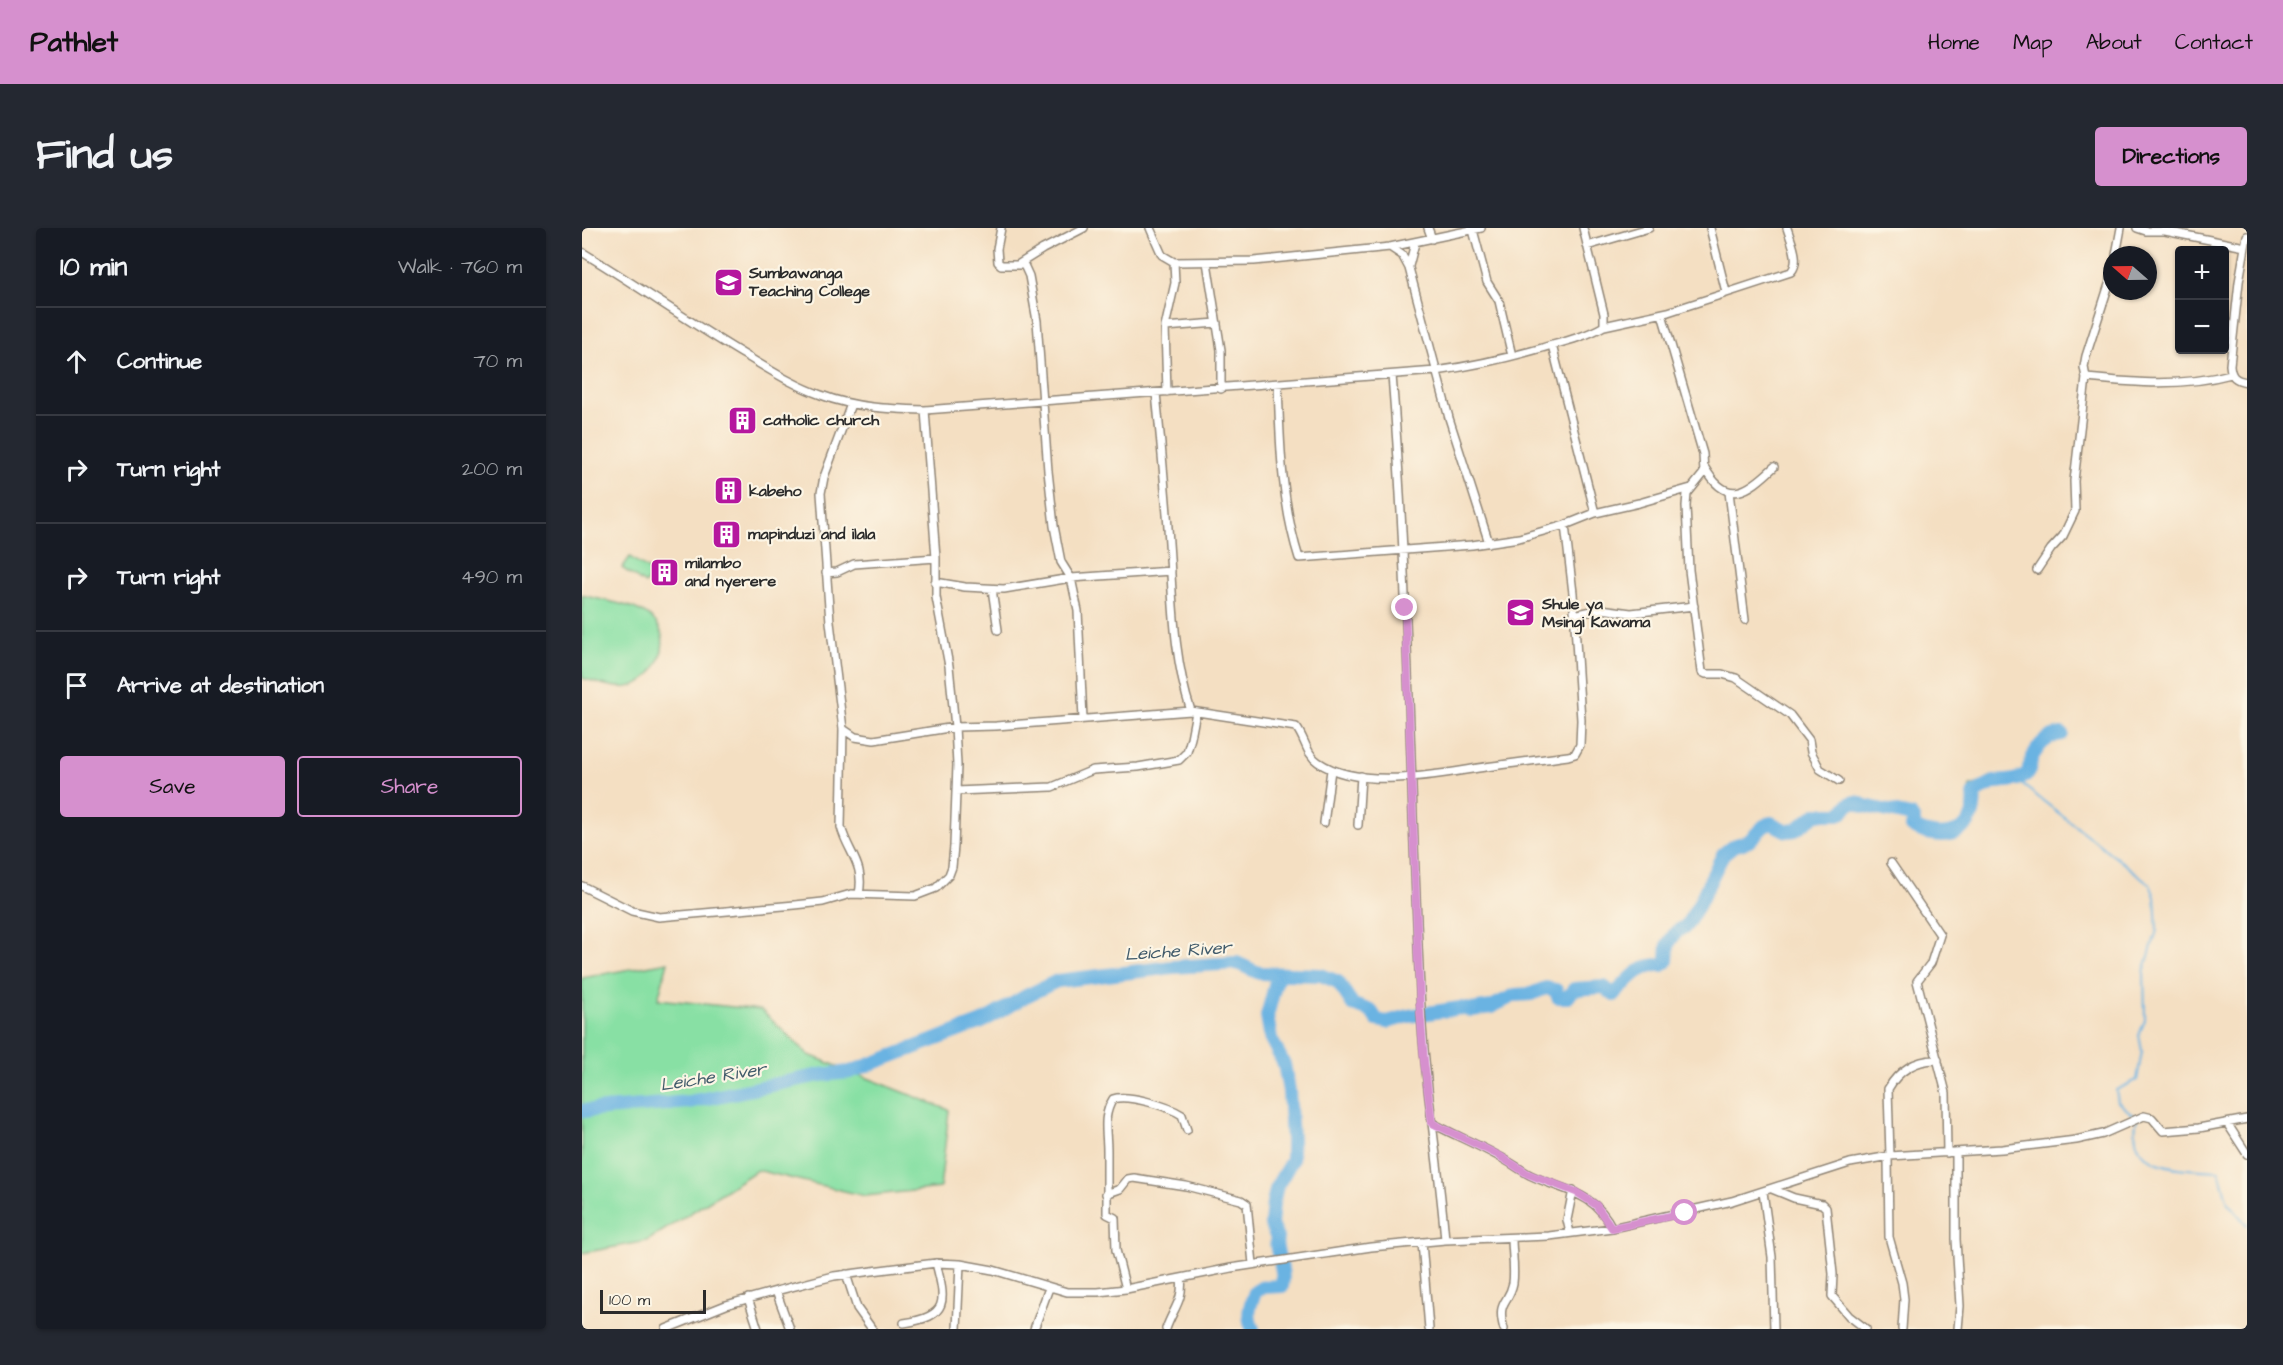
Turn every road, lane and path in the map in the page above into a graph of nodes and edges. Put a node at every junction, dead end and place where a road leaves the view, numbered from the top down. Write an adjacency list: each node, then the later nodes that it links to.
1 (1001, 228): 22 (street)
2 (1084, 228): 22 (street)
3 (1150, 228): 20 (street)
4 (1428, 228): 13 (street)
5 (1583, 228): 15 (street)
6 (1649, 228): 15 (street)
7 (1710, 228): 24 (street)
8 (1787, 228): 24 (street)
9 (2121, 228): 16 (street)
10 (2138, 228): 18 (street)
11 (1477, 229): 13 (street); 31 (street)
12 (2247, 236): 18 (street)
13 (1432, 239): 14 (street)
14 (1415, 243): 17 (street); 23 (street)
15 (1587, 246): 28 (street)
16 (2118, 246)
17 (1390, 247): 21 (street); 23 (street)
18 (2245, 247): 33 (street)
19 (582, 252): 42 (street)
20 (1174, 262): 21 (street); 29 (street)
21 (1207, 262): 27 (street)
22 (1019, 264): 41 (street)
23 (1409, 268): 32 (street)
24 (1726, 292): 26 (street)
25 (2104, 300): 35 (street)
26 (1662, 314): 28 (street); 45 (street)
27 (1217, 323): 29 (street); 38 (street)
28 (1604, 326): 30 (street)
29 (1165, 327): 39 (street)
30 (1552, 345): 31 (street); 48 (street)
31 (1512, 356): 32 (street)
32 (1437, 371): 34 (street); 50 (street)
33 (2231, 374): 35 (street); 36 (street)
34 (1392, 375): 37 (street); 51 (street)
35 (2086, 378): 53 (street)
36 (2247, 382)
37 (1278, 383): 38 (street); 51 (street)
38 (1221, 389): 39 (street)
39 (1167, 392): 40 (street)
40 (1156, 393): 41 (street); 54 (street)
41 (1042, 400): 43 (street); 56 (street)
42 (851, 404): 43 (street); 55 (street)
43 (925, 410): 52 (street)
44 (1774, 467): 47 (street)
45 (1705, 468): 46 (street); 47 (street)
46 (1691, 488): 48 (street); 59 (street)
47 (1729, 492): 61 (street)
48 (1595, 513): 49 (street)
49 (1564, 525): 50 (street); 60 (street)
50 (1490, 543): 51 (street)
51 (1402, 549): 69 (street)
52 (936, 558): 55 (street); 57 (street)
53 (2037, 570)
54 (1171, 571): 56 (street); 63 (street)
55 (826, 573): 66 (street)
56 (1071, 578): 58 (street); 64 (street)
57 (935, 582): 58 (street); 65 (street)
58 (992, 589): 62 (street)
59 (1694, 606): 60 (street); 70 (street)
60 (1574, 615): 69 (street)
61 (1745, 620)
62 (998, 630)
63 (1193, 711): 64 (street); 67 (street); 71 (street)
64 (1083, 719): 65 (street)
65 (955, 727): 66 (street); 71 (street)
66 (843, 729): 76 (street)
67 (1331, 770): 68 (street); 72 (street)
68 (1361, 776): 69 (street); 73 (street)
69 (1413, 778): 79 (street)
70 (1839, 781)
71 (956, 791): 76 (street)
72 (1324, 823)
73 (1358, 825)
74 (1891, 863): 77 (street)
75 (582, 886): 76 (street)
76 (859, 894)
77 (1938, 1060): 82 (street); 85 (street)
78 (2247, 1119): 80 (street)
79 (1432, 1123): 87 (street); 93 (street)
80 (2227, 1123): 83 (street); 84 (street)
81 (1187, 1130): 89 (street)
82 (1947, 1153): 83 (street); 85 (street)
83 (1956, 1153): 117 (street)
84 (2247, 1154)
85 (1889, 1157): 86 (street); 116 (street)
86 (1772, 1189): 88 (street); 115 (street)
87 (1573, 1190): 90 (street); 91 (street)
88 (1763, 1192): 90 (street); 114 (street)
89 (1106, 1194): 97 (street); 101 (street)
90 (1612, 1228): 91 (street)
91 (1570, 1233): 92 (street)
92 (1512, 1238): 93 (street); 113 (street)
93 (1445, 1240): 94 (street)
94 (1422, 1242): 97 (street); 112 (street)
95 (936, 1263): 96 (street); 98 (street); 104 (street)
96 (960, 1264): 100 (street); 109 (street)
97 (1253, 1264): 99 (street)
98 (846, 1274): 102 (street); 108 (street)
99 (1181, 1278): 101 (street); 111 (street)
100 (1049, 1288): 101 (street); 110 (street)
101 (1126, 1289)
102 (776, 1291): 103 (street); 107 (street)
103 (748, 1298): 105 (street); 106 (street)
104 (904, 1323)
105 (670, 1328)
106 (758, 1329)
107 (790, 1329)
108 (872, 1329)
109 (957, 1329)
110 (1034, 1329)
111 (1166, 1329)
112 (1429, 1329)
113 (1504, 1329)
114 (1774, 1329)
115 (1866, 1329)
116 (1902, 1329)
117 (1958, 1329)

